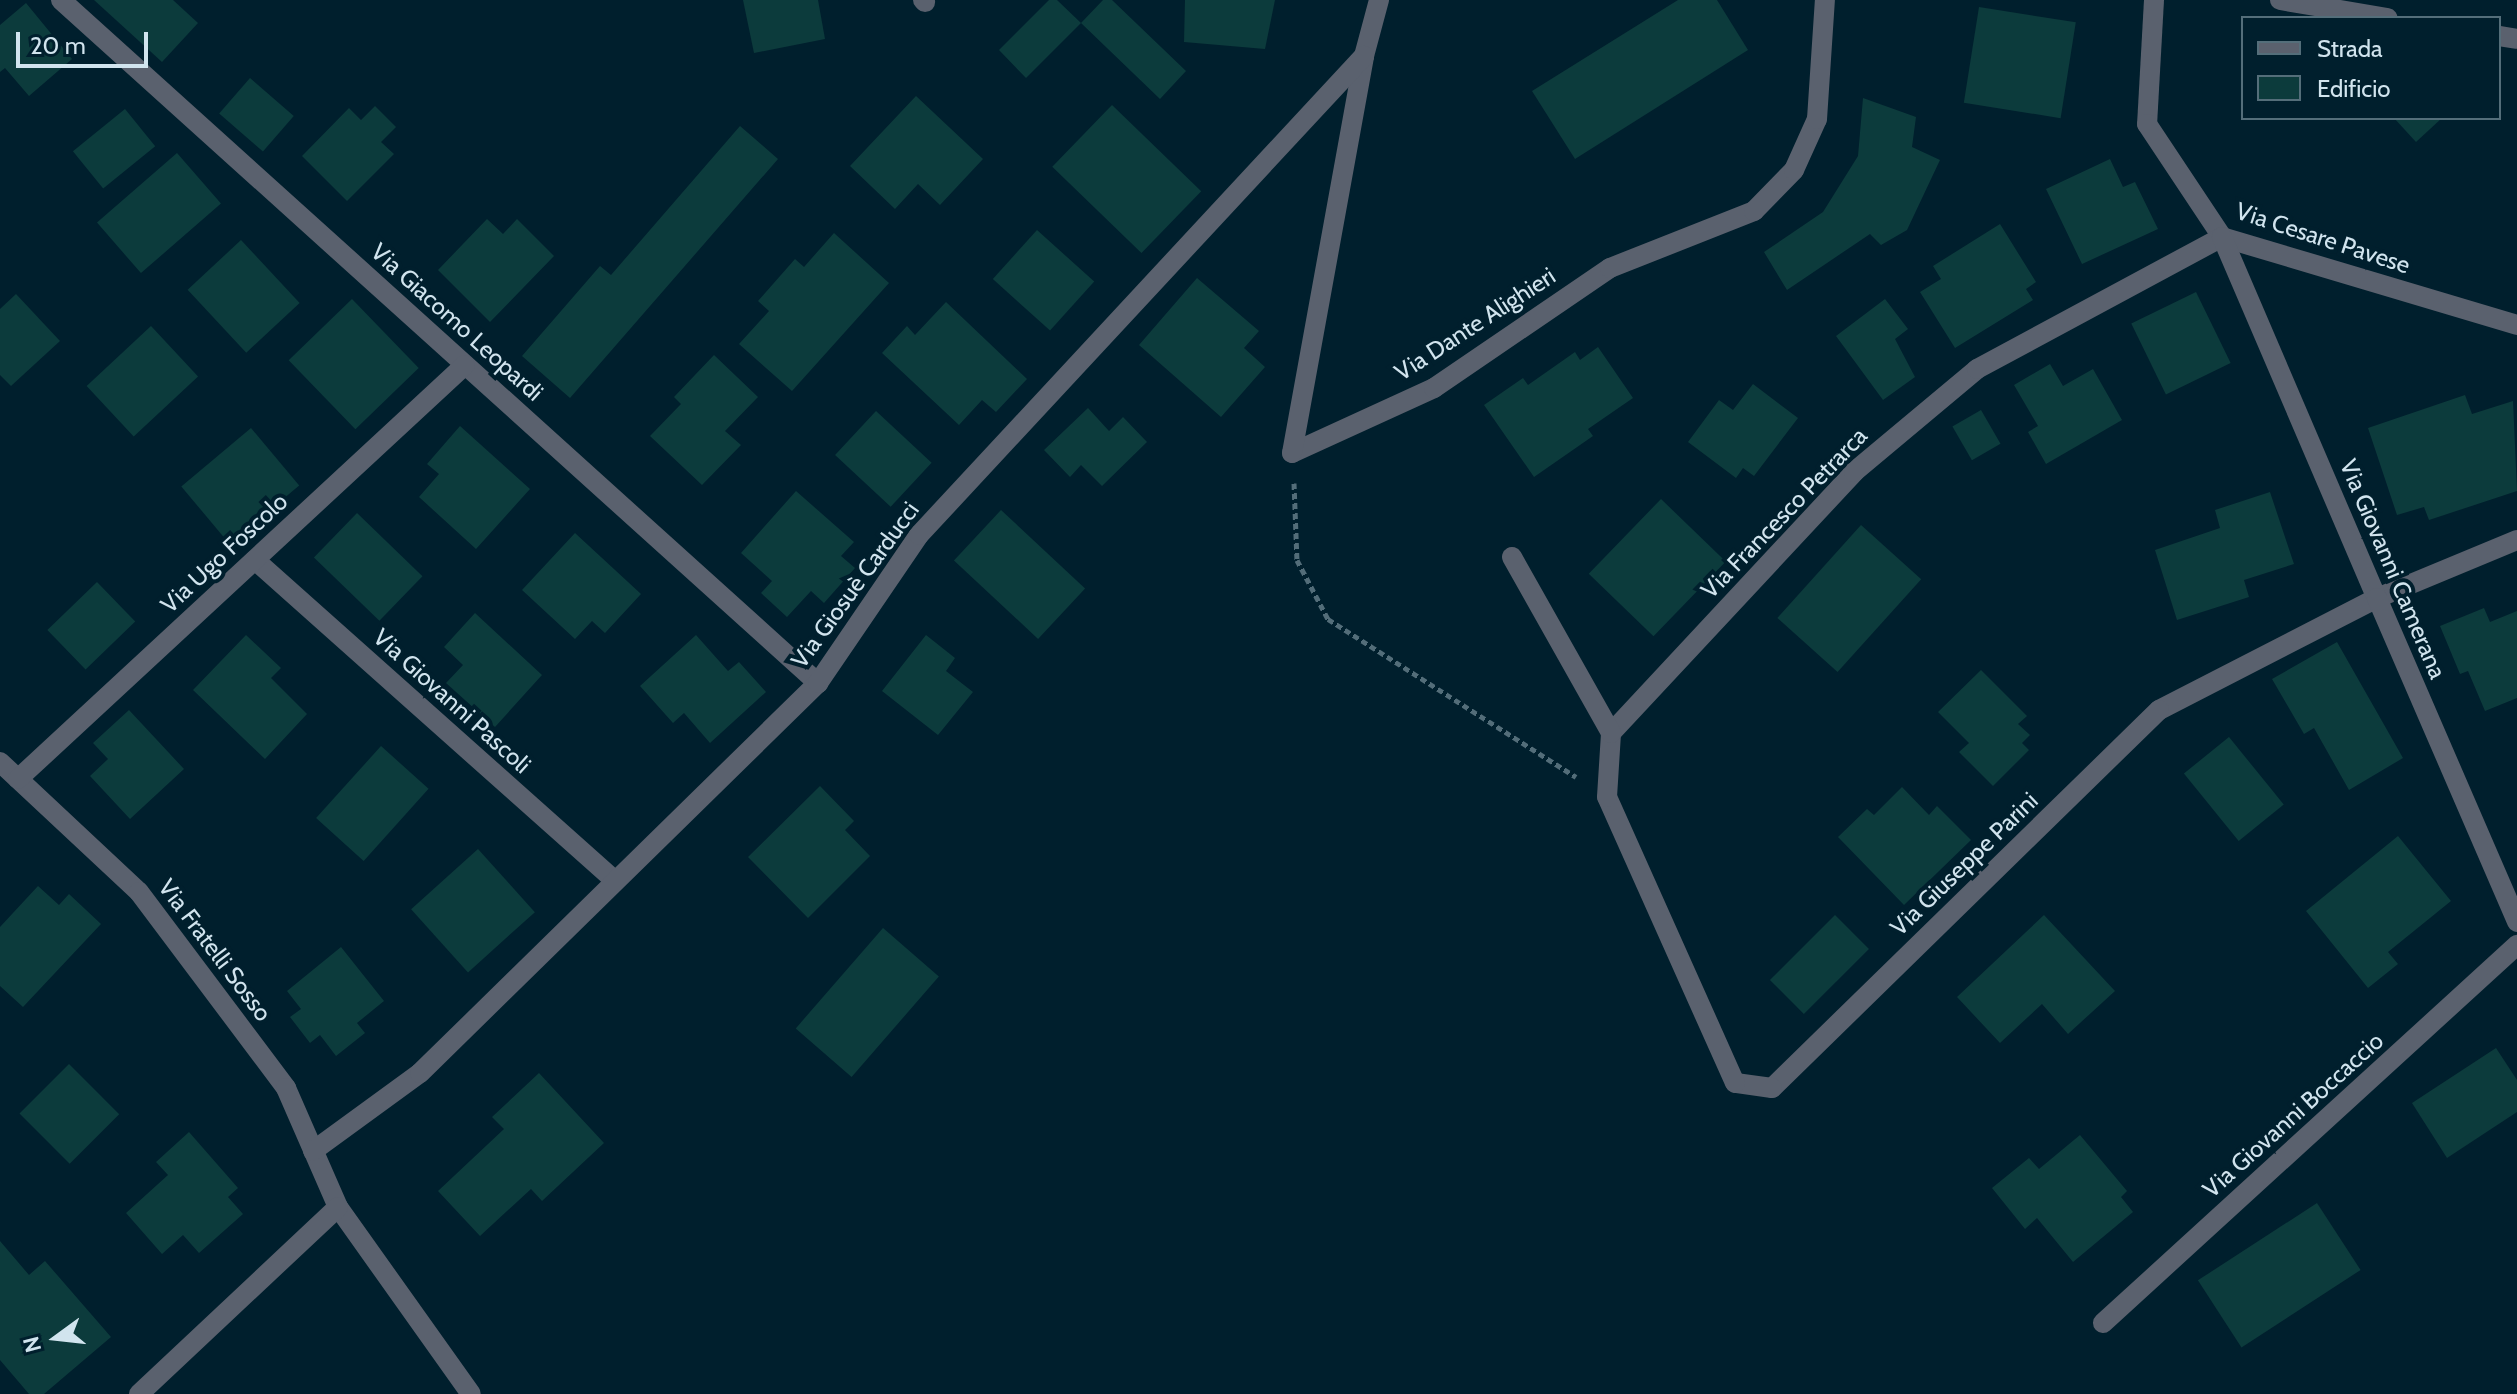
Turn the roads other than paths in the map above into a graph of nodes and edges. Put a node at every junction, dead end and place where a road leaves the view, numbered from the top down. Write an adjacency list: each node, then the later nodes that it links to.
1 (61, 0): 10 (street, Via Giacomo Leopardi)
2 (1379, 0): 7 (street, Via Giosuè Carducci)
3 (1825, 0): 7 (street, Via Dante Alighieri)
4 (2154, 0): 8 (street, Via Cesare Pavese)
5 (2280, 0): 6 (street)
6 (2376, 16)
7 (1364, 56): 15 (street, Via Giosuè Carducci)
8 (2222, 237): 9 (street, Via Cesare Pavese); 14 (street, Via Giovanni Camerana); 16 (street, Via Francesco Petrarca)
9 (2517, 325)
10 (465, 365): 13 (street, Via Ugo Foscolo); 15 (street, Via Giacomo Leopardi)
11 (2517, 540): 14 (street, Via Giuseppe Parini)
12 (1512, 557): 16 (street)
13 (255, 560): 18 (street, Via Ugo Foscolo); 19 (street, Via Giovanni Pascoli)
14 (2377, 598): 16 (street, Via Giuseppe Parini); 20 (street, Via Giovanni Camerana)
15 (818, 683): 19 (street, Via Giosuè Carducci)
16 (1611, 733)
17 (0, 762): 18 (street, Via Fratelli Sosso)
18 (18, 779): 22 (street, Via Fratelli Sosso)
19 (615, 881): 22 (street, Via Giosuè Carducci)
20 (2517, 922)
21 (2517, 945): 24 (street, Via Giovanni Boccaccio)
22 (313, 1151): 23 (street, Via Fratelli Sosso)
23 (338, 1207): 25 (street); 26 (street, Via Fratelli Sosso)
24 (2103, 1323)
25 (139, 1394)
26 (471, 1394)

